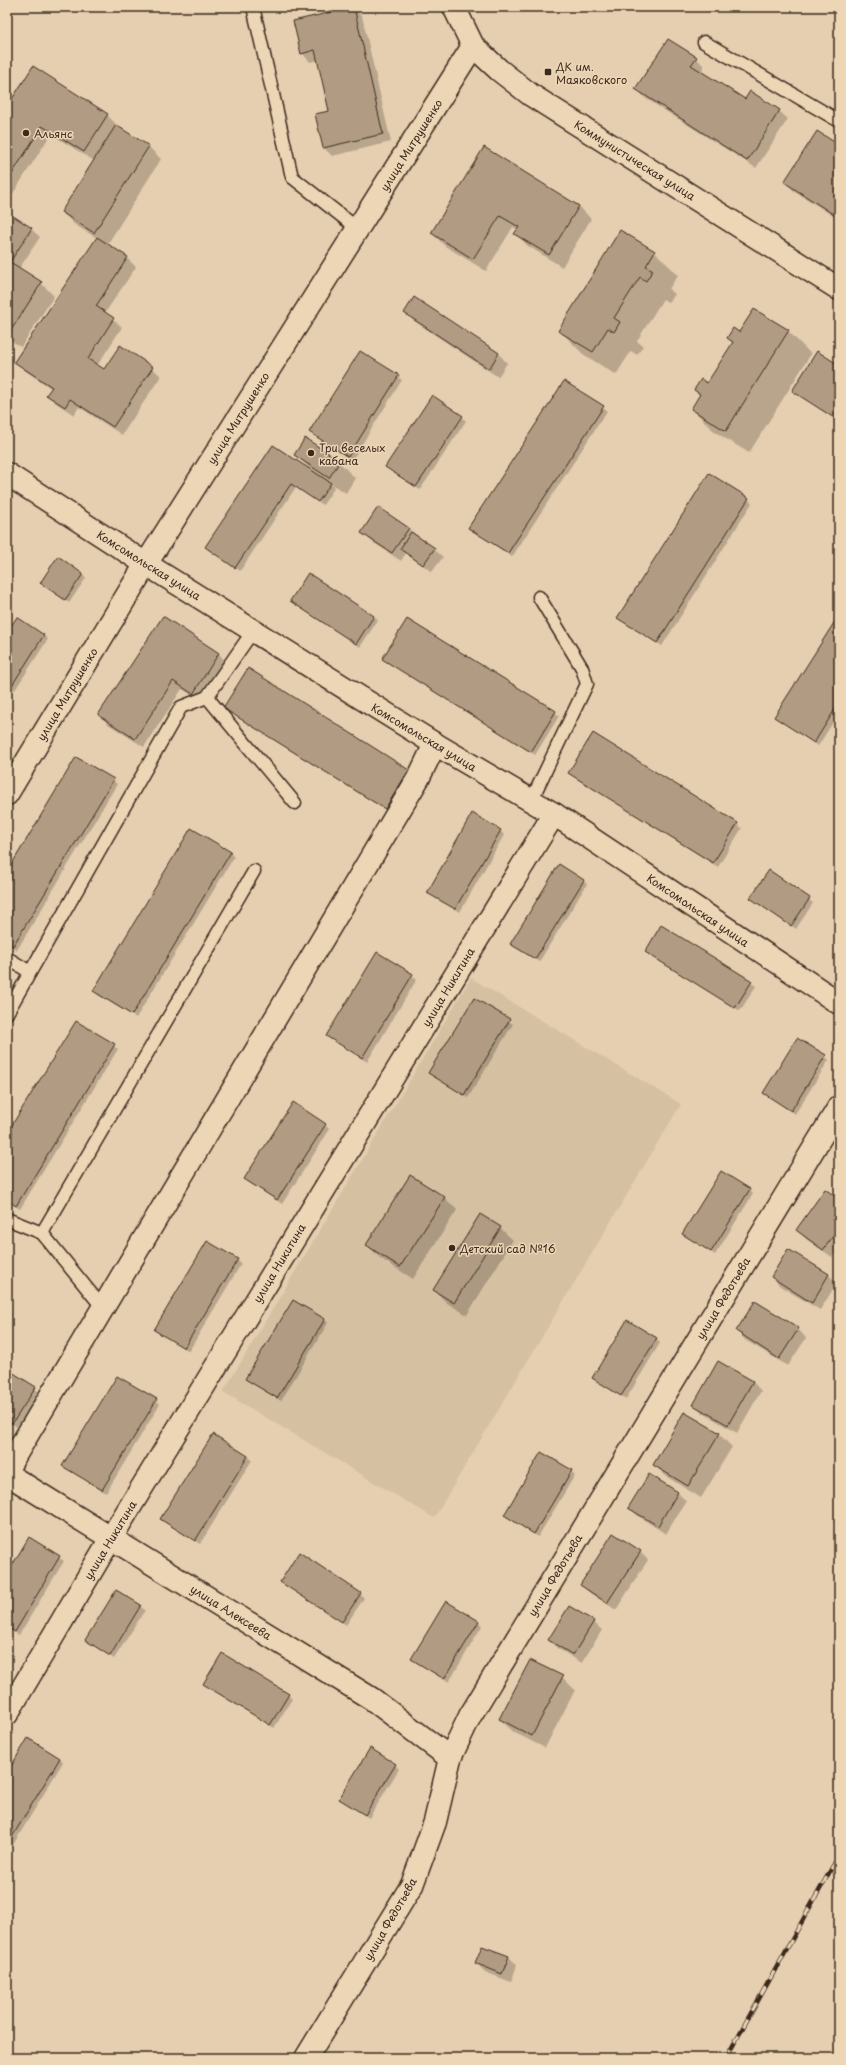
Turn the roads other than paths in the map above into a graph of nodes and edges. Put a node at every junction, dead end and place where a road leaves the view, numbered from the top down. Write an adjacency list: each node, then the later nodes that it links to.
1 (253, 7): 6 (lane)
2 (454, 7): 4 (street, Коммунистическая улица)
3 (704, 42): 5 (lane)
4 (473, 46): 6 (street, улица Митрушенко); 7 (street, Коммунистическая улица)
5 (839, 121)
6 (358, 229): 9 (street, улица Митрушенко)
7 (839, 289)
8 (7, 474): 9 (street, Комсомольская улица)
9 (146, 564): 11 (street, Комсомольская улица); 14 (street, улица Митрушенко)
10 (539, 597): 15 (lane)
11 (253, 631): 12 (lane); 13 (street, Комсомольская улица)
12 (207, 697): 16 (lane); 20 (lane)
13 (435, 744): 15 (street, Комсомольская улица); 26 (street)
14 (7, 794)
15 (531, 801): 17 (street, Комсомольская улица)
16 (295, 804)
17 (554, 814): 21 (street, Комсомольская улица); 29 (street, улица Никитина)
18 (254, 871): 25 (lane)
19 (7, 958): 20 (lane)
20 (30, 972): 22 (lane)
21 (839, 1003)
22 (7, 1013)
23 (839, 1107): 31 (street, улица Федотьева)
24 (7, 1219): 25 (lane)
25 (42, 1233): 26 (lane)
26 (103, 1308): 27 (street)
27 (7, 1469)
28 (7, 1474): 29 (street, улица Алексеева)
29 (111, 1538): 30 (street, улица Никитина); 31 (street, улица Алексеева)
30 (7, 1714)
31 (450, 1758): 32 (street, улица Федотьева)
32 (306, 2058)

